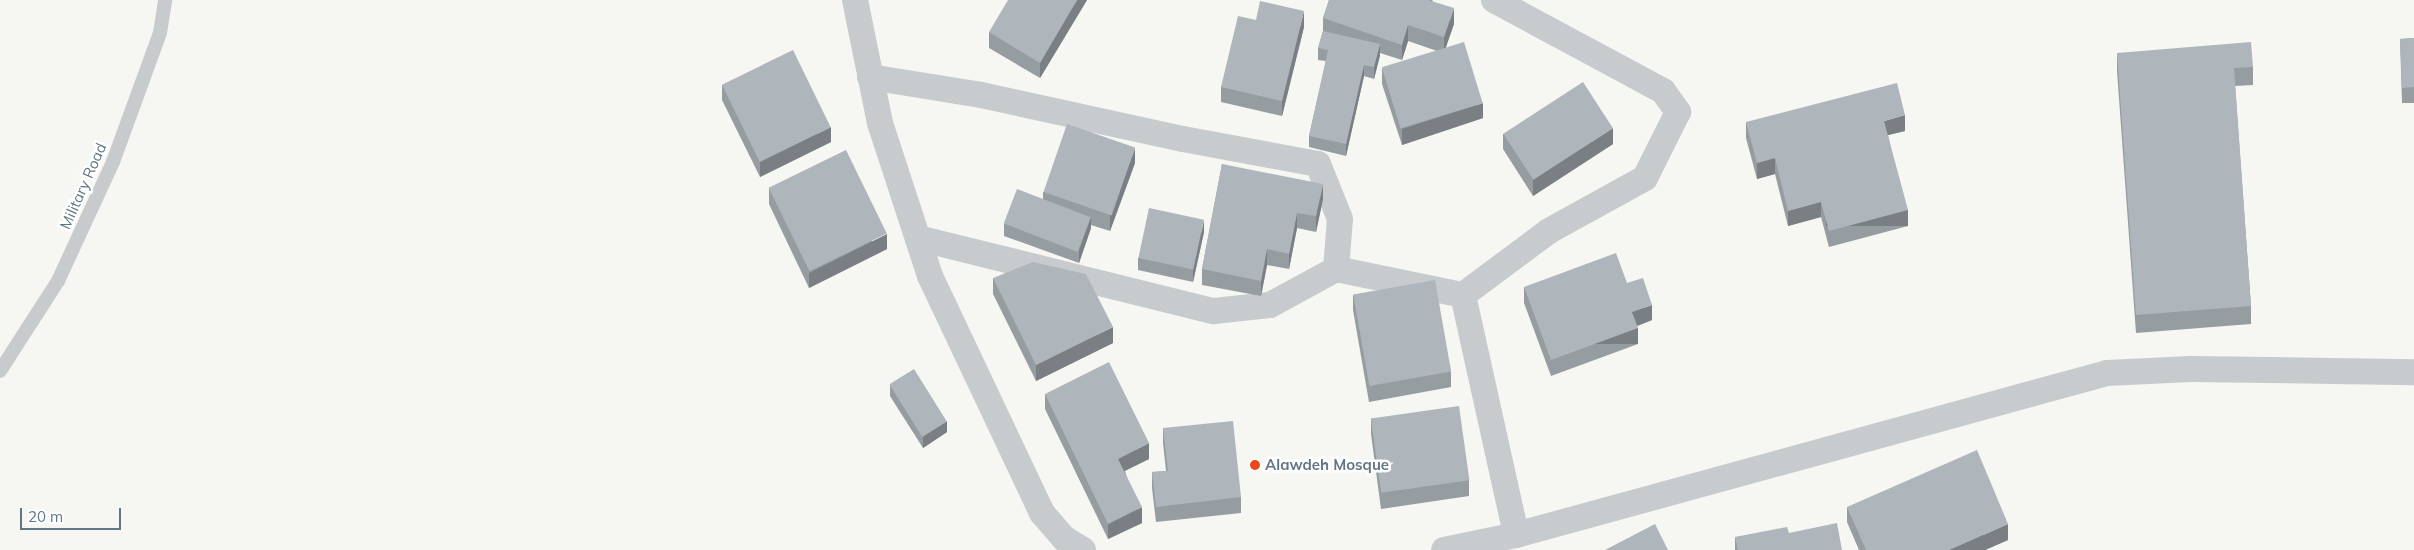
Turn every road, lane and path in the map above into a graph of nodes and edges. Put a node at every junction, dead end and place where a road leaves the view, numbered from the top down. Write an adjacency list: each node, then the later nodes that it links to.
1 (164, 0): 8 (lane, Military Road)
2 (854, 0): 4 (street)
3 (1494, 0): 7 (street)
4 (870, 78): 5 (street); 6 (street)
5 (918, 238): 6 (street); 12 (street)
6 (1336, 269): 7 (street)
7 (1463, 295): 10 (street)
8 (0, 371)
9 (2414, 372): 10 (street)
10 (1516, 535): 11 (street)
11 (1477, 547): 13 (street)
12 (1080, 549)
13 (1444, 550)

